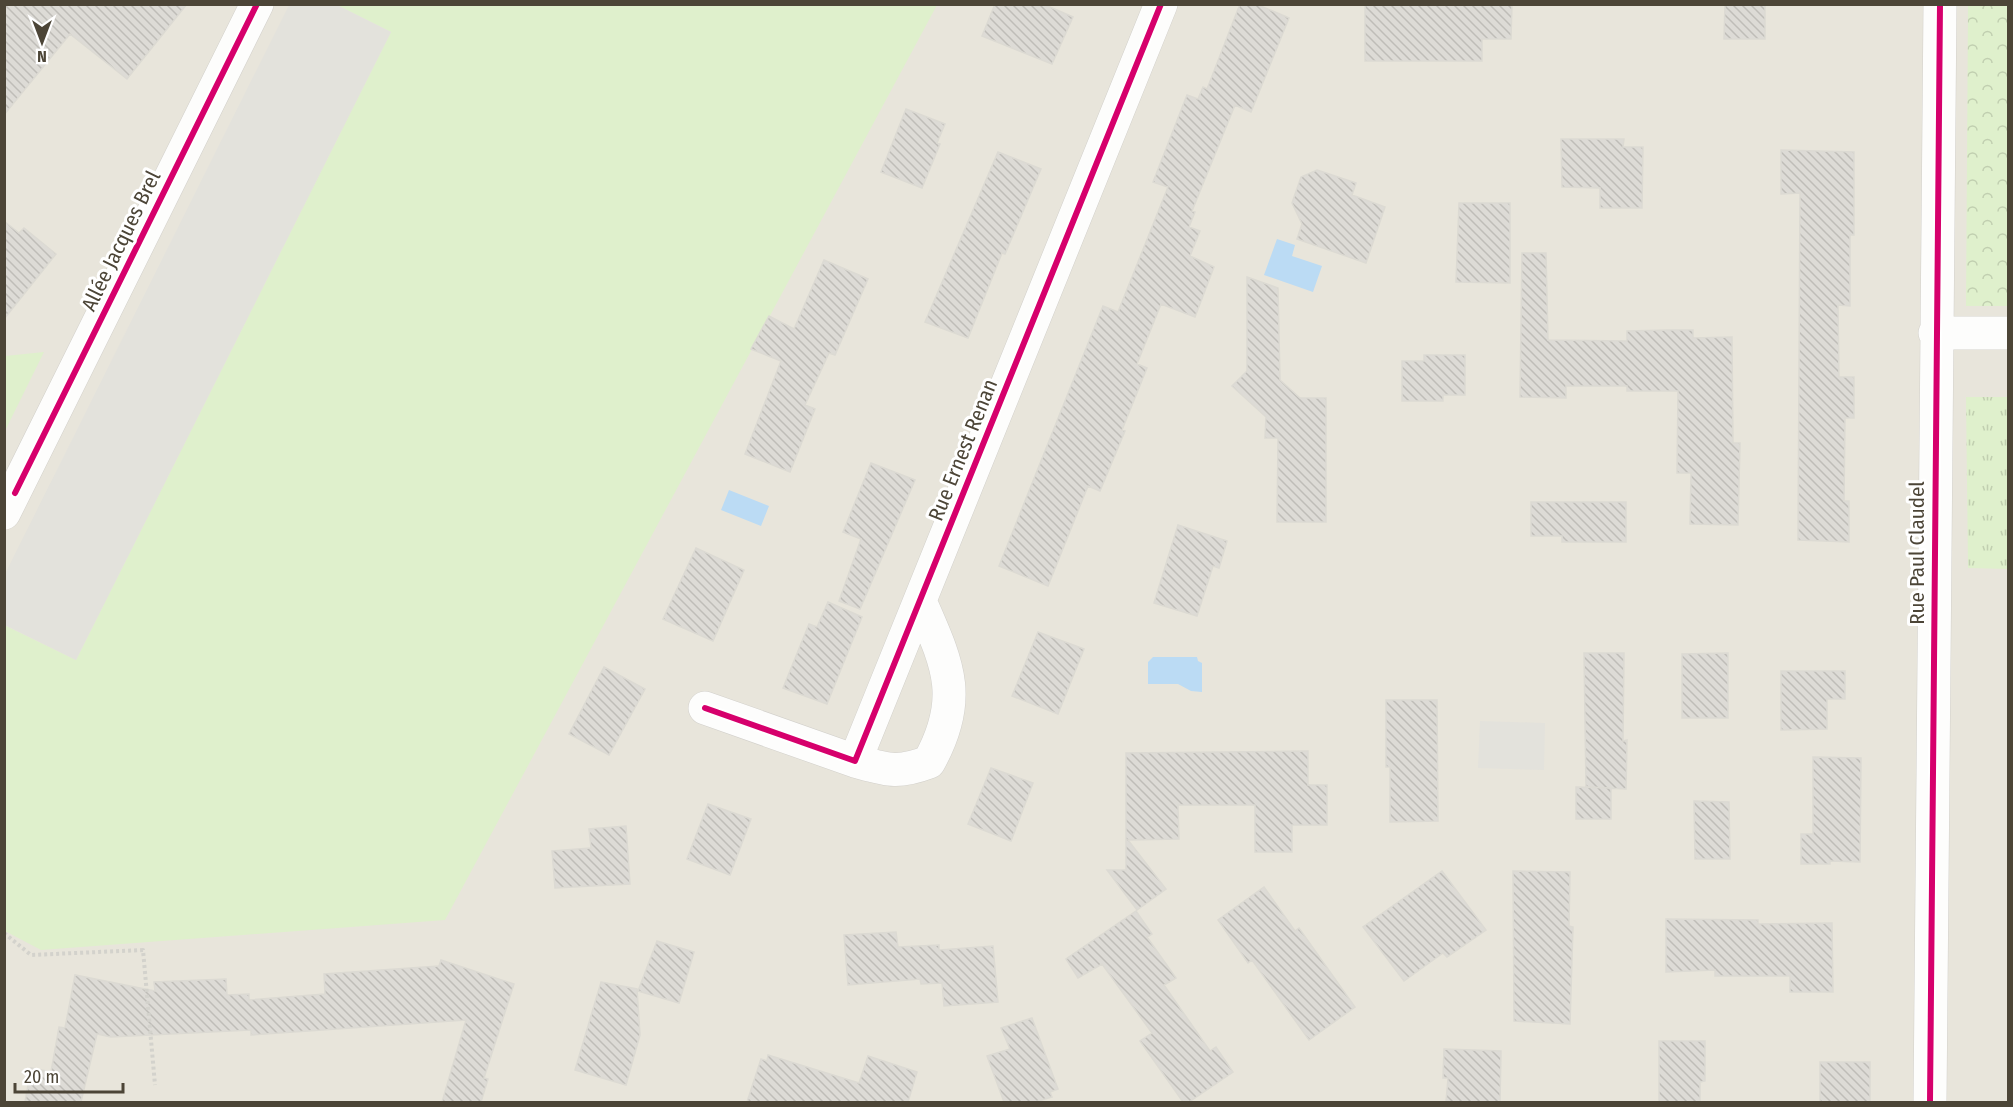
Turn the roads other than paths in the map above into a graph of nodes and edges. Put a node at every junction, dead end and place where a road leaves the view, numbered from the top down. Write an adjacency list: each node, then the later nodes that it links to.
1 (256, 4): 6 (street, Allée Jacques Brel)
2 (1161, 4): 7 (street, Rue Ernest Renan)
3 (1940, 4): 4 (street, Rue Paul Claudel)
4 (1935, 333): 5 (street); 10 (street, Rue Paul Claudel)
5 (2008, 333)
6 (4, 513)
7 (920, 601): 9 (street, Rue Ernest Renan); 9 (street)
8 (705, 708): 9 (street)
9 (855, 761)
10 (1930, 1102)

